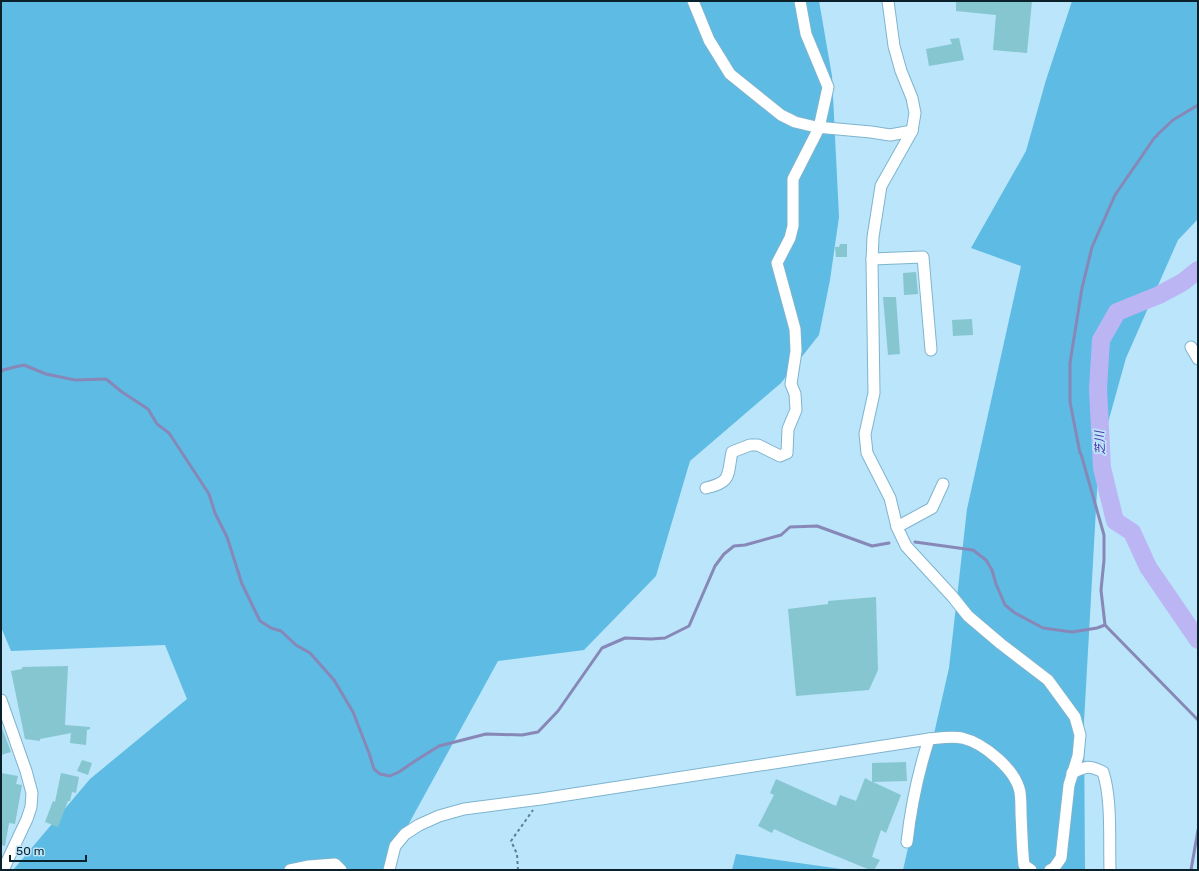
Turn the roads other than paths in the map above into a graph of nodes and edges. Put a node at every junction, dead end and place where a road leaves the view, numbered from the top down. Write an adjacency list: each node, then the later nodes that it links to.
1 (693, 1): 4 (street)
2 (800, 1): 4 (street)
3 (888, 1): 5 (street)
4 (819, 128): 5 (street); 11 (street)
5 (912, 131): 6 (street)
6 (872, 259): 8 (street); 12 (street)
7 (1191, 347): 9 (street)
8 (931, 350)
9 (1198, 359)
10 (943, 484): 12 (street)
11 (706, 488)
12 (897, 527): 15 (street)
13 (1, 700): 17 (street)
14 (929, 739): 16 (street); 20 (street); 21 (street)
15 (1072, 774): 22 (street); 23 (street)
16 (906, 842)
17 (3, 870)
18 (290, 870): 19 (street)
19 (341, 870)
20 (389, 870)
21 (1031, 870)
22 (1050, 870)
23 (1110, 870)

